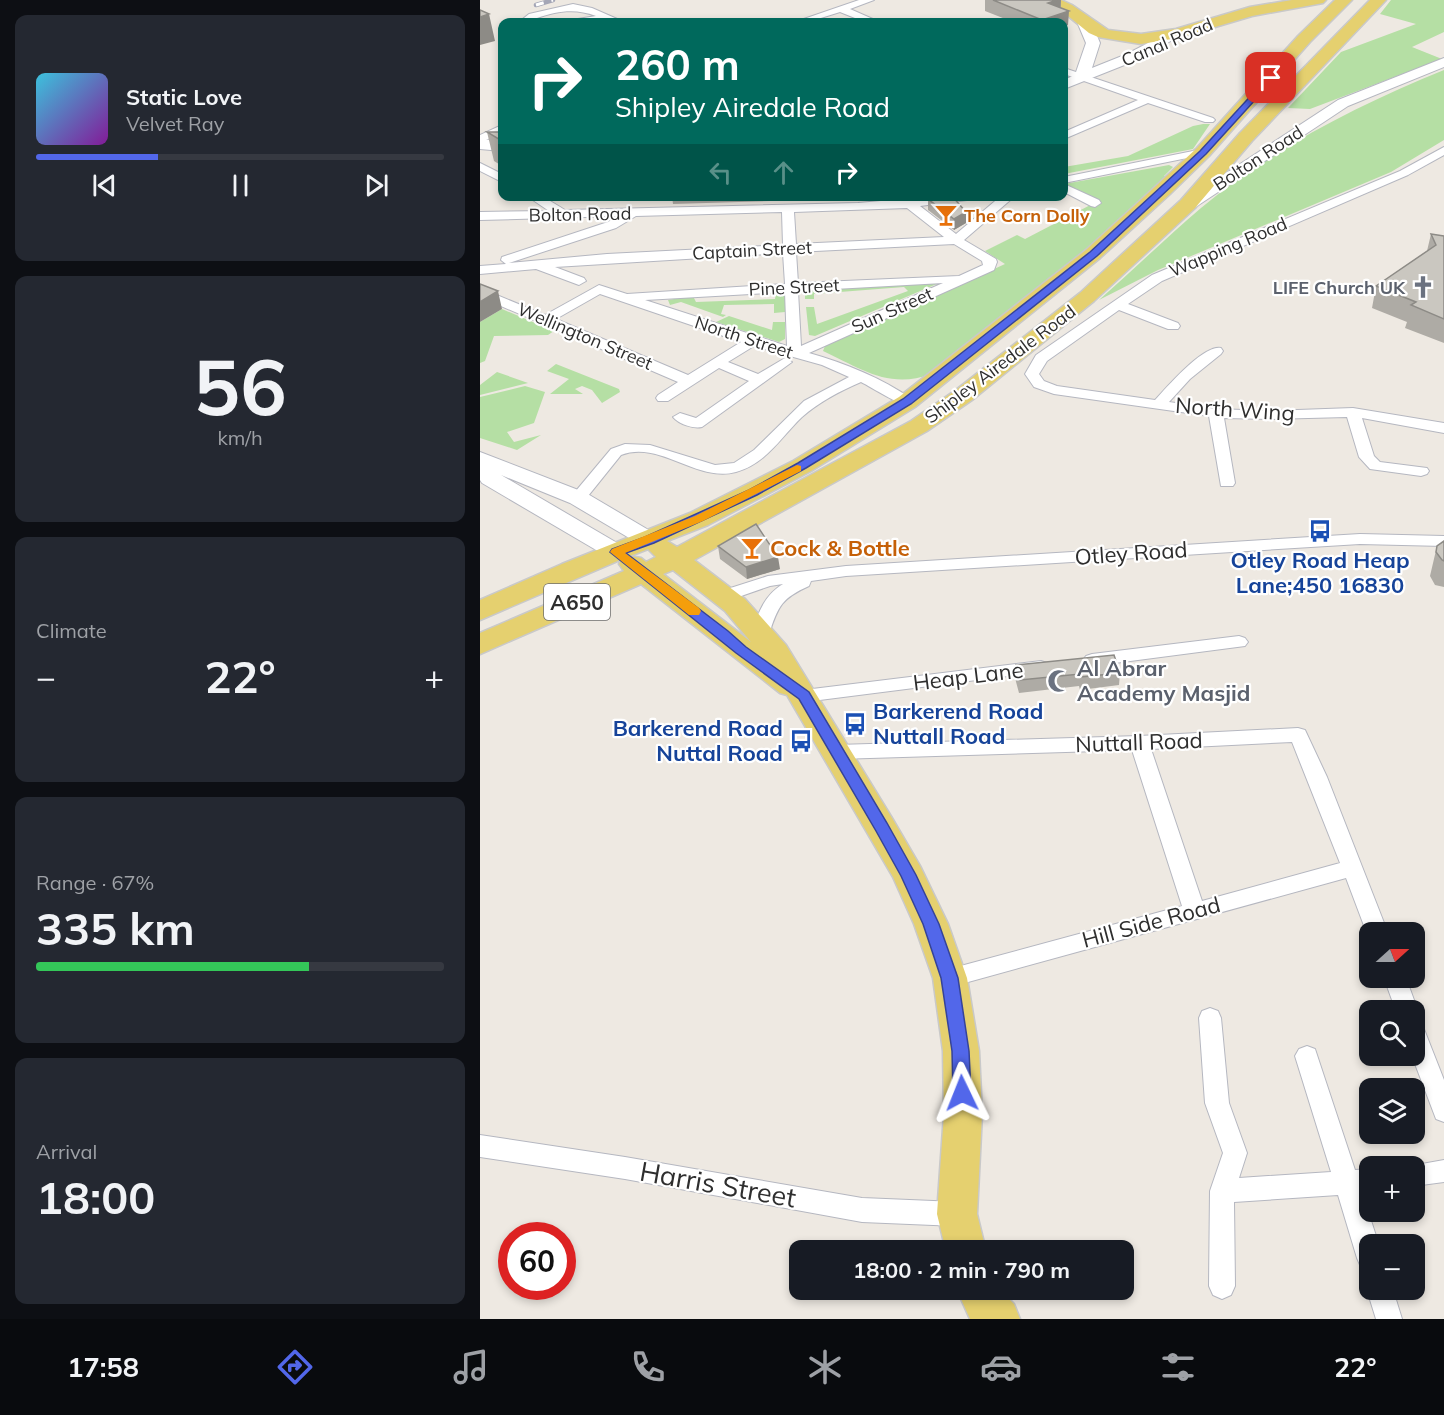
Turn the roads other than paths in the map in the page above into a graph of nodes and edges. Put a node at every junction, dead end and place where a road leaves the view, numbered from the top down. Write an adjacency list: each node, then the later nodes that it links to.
1 (869, 0): 9 (street)
2 (1048, 0): 17 (main road)
3 (1075, 0): 10 (main road)
4 (1317, 0): 8 (main road, Canal Road)
5 (1344, 0): 20 (main road, Shipley Airedale Road / A650)
6 (1254, 2): 8 (main road, Canal Road); 18 (main road, Canal Road)
7 (1374, 2): 31 (main road, Shipley Airedale Road / A650)
8 (1277, 3): 19 (main road, Canal Road); 20 (main road)
9 (841, 9): 14 (street); 15 (street)
10 (1093, 9)
11 (606, 17): 12 (street); 13 (street)
12 (529, 18)
13 (600, 18)
14 (813, 18)
15 (862, 18)
16 (1110, 19): 18 (main road)
17 (1085, 24): 18 (main road); 24 (street)
18 (1136, 33): 19 (main road); 21 (street); 24 (street, Canal Road)
19 (1178, 33): 21 (street, Canal Road)
20 (1304, 39): 35 (main road, Shipley Airedale Road / A650)
21 (1132, 57): 24 (street, Canal Road)
22 (1444, 62): 27 (street, Bolton Road)
23 (1068, 72): 24 (street)
24 (1085, 75): 25 (street, Canal Road); 26 (street)
25 (1068, 83)
26 (1148, 99): 28 (street); 30 (street)
27 (1328, 111): 31 (street, Bolton Road); 49 (street, Bolton Road)
28 (1209, 120)
29 (498, 131): 32 (street)
30 (1068, 134)
31 (1246, 137): 35 (main road); 49 (main road, Shipley Airedale Road / A650)
32 (480, 142): 33 (street)
33 (498, 145)
34 (1444, 150): 65 (street, Wapping Road)
35 (1203, 152): 40 (street, Bolton Road); 77 (main road, Shipley Airedale Road / A650)
36 (498, 156): 37 (street)
37 (480, 158)
38 (480, 166): 39 (street)
39 (498, 177)
40 (1068, 179)
41 (1068, 190): 47 (street)
42 (541, 201): 54 (street)
43 (833, 201): 50 (street)
44 (867, 201): 51 (street)
45 (931, 201): 48 (street, Bolton Road)
46 (1004, 201): 56 (street)
47 (1095, 203)
48 (910, 204): 51 (street, Bolton Road); 56 (street)
49 (1188, 204): 68 (main road, Shipley Airedale Road / A650)
50 (828, 207): 51 (street, Bolton Road); 52 (street, Bolton Road)
51 (858, 207)
52 (788, 209): 53 (street, Bolton Road); 57 (street)
53 (636, 213): 54 (street, Bolton Road); 59 (street)
54 (562, 214): 55 (street, Bolton Road)
55 (480, 216)
56 (956, 240): 57 (street, Captain Street); 60 (street, Sun Street)
57 (789, 248): 58 (street, Captain Street); 62 (street)
58 (536, 264): 59 (street, Captain Street); 61 (street)
59 (480, 270)
60 (965, 277): 62 (street, Pine Street); 71 (street, Sun Street)
61 (579, 281)
62 (790, 288): 64 (street, Pine Street); 71 (street)
63 (480, 292): 66 (street, Wellington Street)
64 (623, 297): 66 (street, North Street); 69 (street, North Street)
65 (1118, 305): 67 (street); 73 (street, Wapping Road)
66 (545, 320): 76 (street, Wellington Street)
67 (1173, 326)
68 (1039, 335): 77 (main road); 91 (main road, Shipley Airedale Road / A650)
69 (752, 341): 71 (street, North Street); 72 (street)
70 (1216, 351): 79 (street)
71 (790, 358): 74 (street, North Street); 75 (street, Sun Street)
72 (718, 363): 75 (street); 76 (street)
73 (1032, 374): 79 (street, North Wing)
74 (859, 378): 77 (street, North Street); 88 (street)
75 (759, 380): 82 (street, Sun Street)
76 (689, 381): 78 (street)
77 (897, 395): 89 (main road, Shipley Airedale Road / A650)
78 (663, 398)
79 (1160, 404): 81 (street, North Wing)
80 (1353, 412): 81 (street, North Wing); 83 (street, North Wing); 86 (street)
81 (1216, 413): 87 (street)
82 (681, 417)
83 (1444, 428)
84 (480, 459): 88 (street)
85 (480, 465): 92 (street)
86 (1421, 471)
87 (1227, 483)
88 (578, 498): 89 (street)
89 (650, 540): 91 (main road); 92 (main road, Shipley Airedale Road / A650)
90 (1444, 541): 93 (street, Otley Road)
91 (675, 559): 92 (main road, Shipley Airedale Road / A650); 94 (main road)
92 (629, 562): 95 (main road, Shipley Airedale Road / A650); 96 (main road); 99 (main road, Shipley Airedale Road / A650); 102 (main road)
93 (819, 575): 94 (street, Otley Road); 97 (street, Otley Road)
94 (723, 596): 97 (main road)
95 (480, 611)
96 (480, 621)
97 (759, 633): 102 (main road)
98 (1239, 642): 100 (street)
99 (480, 644)
100 (1078, 662)
101 (1055, 665): 102 (street, Heap Lane)
102 (804, 696): 104 (main road)
103 (1139, 743): 104 (street, Nuttall Road); 105 (street, Nuttall Road); 106 (street)
104 (837, 752): 108 (main road)
105 (1353, 868): 106 (street, Hill Side Road); 107 (street)
106 (1194, 910): 108 (street, Hill Side Road)
107 (1373, 922)
108 (950, 978): 118 (main road)
109 (1210, 1018): 117 (street)
110 (1307, 1056): 116 (street)
111 (1425, 1060): 112 (street)
112 (1444, 1111)
113 (480, 1146): 118 (street, Harris Street)
114 (1444, 1171): 115 (street)
115 (1425, 1174)
116 (1358, 1182): 117 (street); 119 (street)
117 (1222, 1191): 121 (street)
118 (957, 1214): 120 (main road)
119 (1366, 1234)
120 (963, 1240)
121 (1222, 1286)
122 (969, 1300): 125 (main road)
123 (983, 1300): 126 (main road)
124 (1383, 1300): 127 (street)
125 (970, 1319)
126 (999, 1319)
127 (1389, 1319)

